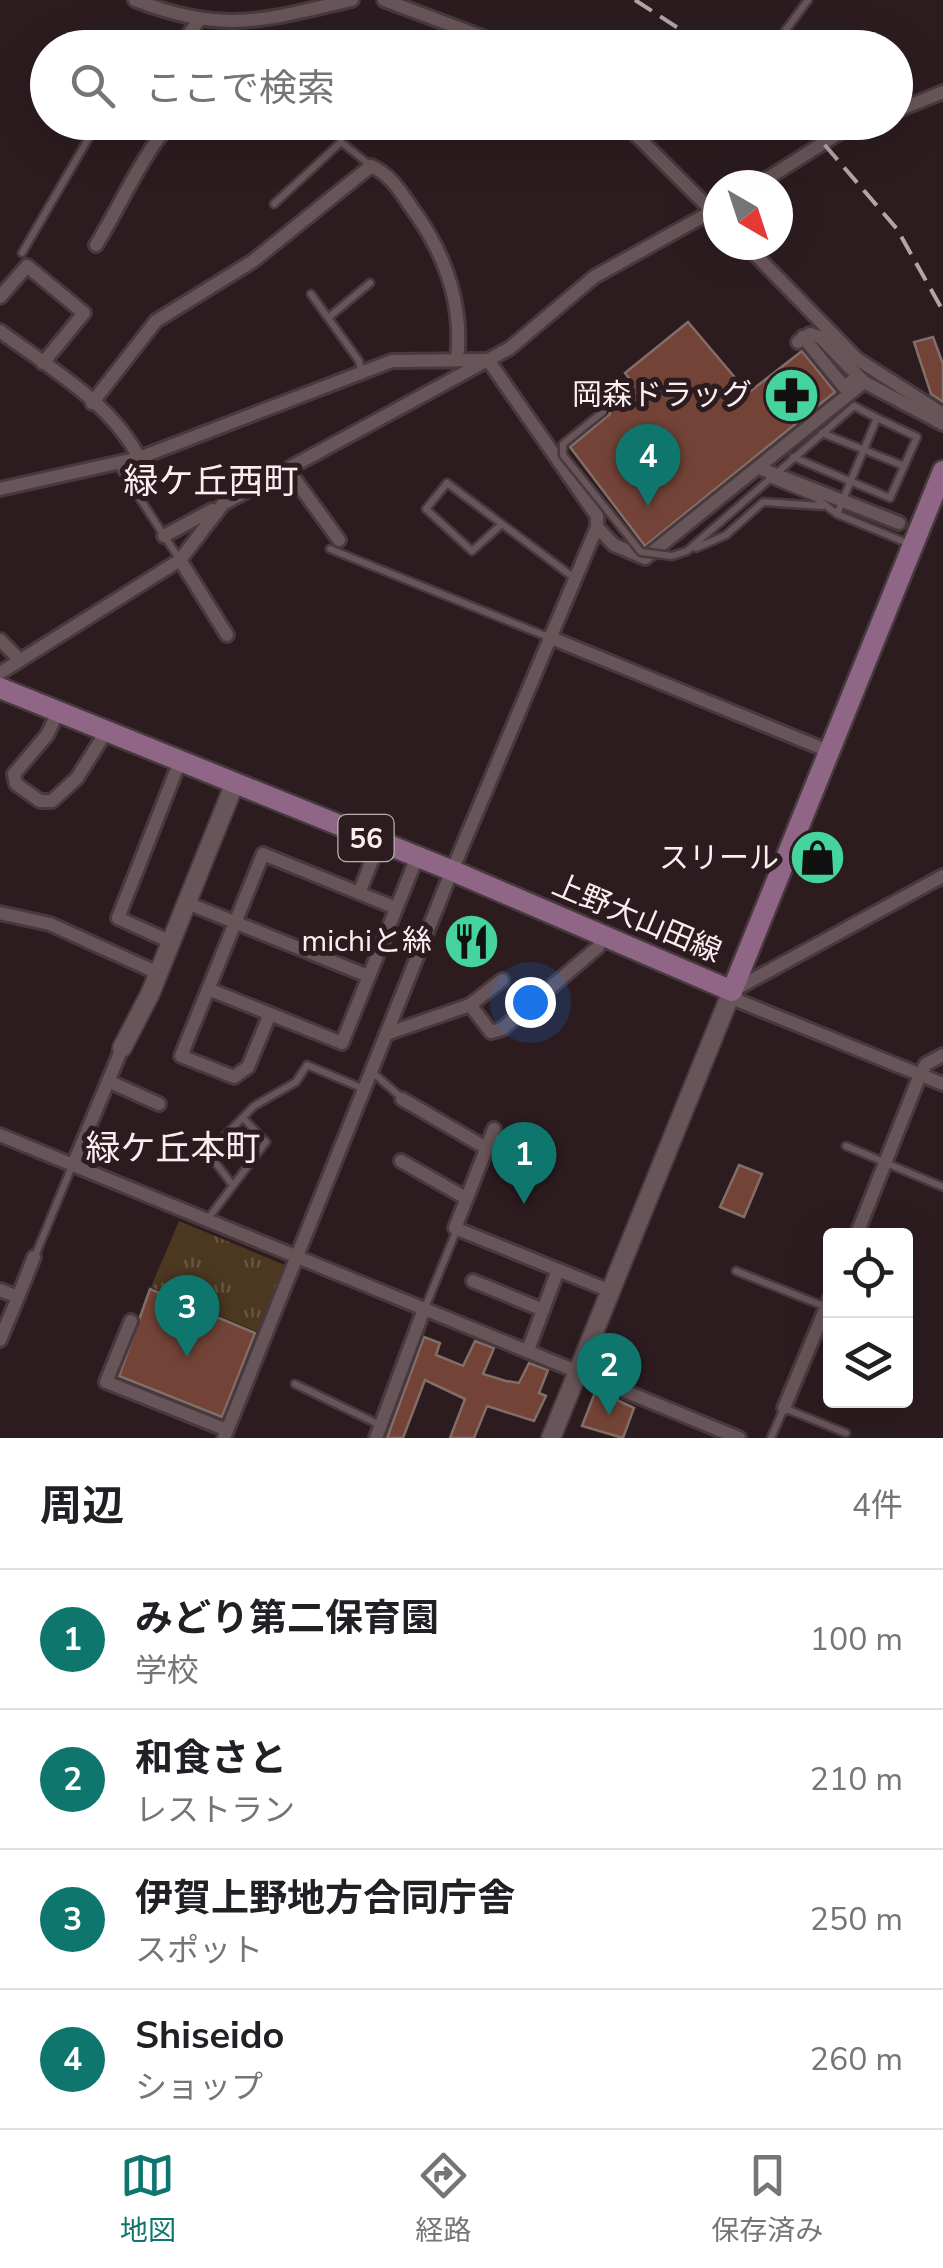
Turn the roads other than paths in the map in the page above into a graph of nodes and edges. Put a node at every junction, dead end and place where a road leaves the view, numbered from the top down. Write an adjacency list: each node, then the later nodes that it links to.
1 (135, 0): 5 (street)
2 (352, 0): 5 (street)
3 (384, 0): 7 (street)
4 (808, 0): 8 (lane)
5 (199, 20): 6 (street)
6 (192, 30)
7 (464, 30)
8 (786, 30)
9 (943, 92): 10 (street)
10 (913, 103)
11 (88, 140): 21 (lane)
12 (156, 140): 20 (street)
13 (642, 140): 17 (street)
14 (828, 140): 16 (street)
15 (371, 166): 18 (lane); 28 (street); 33 (street)
16 (781, 170)
17 (703, 199)
18 (274, 204)
19 (703, 219): 29 (street)
20 (96, 245)
21 (22, 254)
22 (760, 260): 35 (street)
23 (370, 283): 26 (lane)
24 (311, 294): 26 (lane)
25 (0, 298): 30 (street)
26 (329, 318): 31 (lane)
27 (0, 331): 30 (street)
28 (457, 359): 29 (street); 31 (street)
29 (488, 360): 45 (street); 56 (street)
30 (43, 363): 33 (street)
31 (361, 372): 40 (street)
32 (860, 380): 32 (street); 37 (street); 44 (street)
33 (92, 403): 40 (street)
34 (604, 411): 60 (lane, bridge)
35 (943, 414)
36 (877, 418): 38 (lane); 39 (lane); 43 (lane)
37 (943, 424)
38 (822, 433): 39 (lane); 41 (lane)
39 (864, 449): 43 (lane); 48 (lane)
40 (140, 458): 42 (street)
41 (793, 458): 47 (lane); 48 (lane)
42 (118, 464): 49 (street); 57 (lane)
43 (904, 466): 48 (lane)
44 (759, 468): 47 (street); 56 (street)
45 (288, 470): 51 (street); 58 (street)
46 (943, 471): 59 (main road, 上野大山田線)
47 (776, 472): 50 (street); 52 (lane); 60 (lane)
48 (850, 482): 50 (lane)
49 (0, 490)
50 (844, 495): 53 (lane); 54 (street)
51 (223, 504): 57 (street); 61 (street)
52 (824, 506): 53 (lane); 60 (lane)
53 (837, 514): 59 (lane)
54 (900, 523)
55 (502, 524): 55 (lane); 62 (lane)
56 (597, 527): 62 (street)
57 (164, 536): 61 (lane)
58 (335, 544): 64 (lane)
59 (911, 545): 71 (main road, 上野大山田線)
60 (687, 551)
61 (180, 560): 63 (street); 66 (street)
62 (573, 577): 64 (street)
63 (228, 635)
64 (549, 637): 71 (street); 76 (street)
65 (0, 640): 66 (street)
66 (20, 660): 67 (street)
67 (0, 672)
68 (0, 688): 69 (main road, 上野大山田線 / 56)
69 (58, 712): 70 (main road, 上野大山田線 / 56); 70 (street)
70 (106, 732): 72 (main road, 上野大山田線 / 56)
71 (830, 752): 89 (main road, 上野大山田線)
72 (180, 761): 73 (main road, 上野大山田線 / 56); 84 (street)
73 (234, 785): 74 (main road, 上野大山田線 / 56); 79 (street)
74 (378, 843): 75 (main road, 上野大山田線 / 56); 78 (street)
75 (417, 857): 76 (main road, 上野大山田線 / 56); 80 (street)
76 (453, 871): 83 (main road, 上野大山田線 / 56); 92 (street)
77 (943, 876): 89 (street)
78 (360, 893): 80 (street); 82 (street)
79 (187, 903): 82 (street); 84 (street)
80 (396, 908): 86 (street)
81 (0, 913): 85 (street)
82 (235, 922): 86 (street); 88 (street)
83 (602, 936): 89 (main road, 上野大山田線 / 56); 90 (street)
84 (171, 942): 85 (street)
85 (158, 973): 93 (street)
86 (368, 976): 91 (street)
87 (502, 980): 90 (street)
88 (208, 989): 91 (street); 91 (street)
89 (732, 990): 96 (street); 122 (street)
90 (470, 1005): 92 (street)
91 (270, 1014)
92 (386, 1034): 95 (street)
93 (122, 1048): 97 (street)
94 (943, 1055): 96 (street)
95 (372, 1072): 99 (street); 100 (lane)
96 (920, 1075): 98 (street); 108 (street)
97 (108, 1081): 101 (street); 109 (street)
98 (943, 1084)
99 (366, 1089): 102 (lane); 117 (street)
100 (402, 1099): 106 (street)
101 (159, 1104)
102 (243, 1118): 110 (lane); 110 (lane)
103 (494, 1129): 106 (street)
104 (0, 1135): 109 (street)
105 (846, 1146): 108 (lane)
106 (486, 1148): 112 (street)
107 (401, 1161): 112 (street)
108 (884, 1163): 111 (lane); 114 (street)
109 (73, 1165): 113 (street); 116 (lane)
110 (232, 1183): 113 (lane)
111 (943, 1187)
112 (464, 1196): 115 (street)
113 (207, 1220): 117 (street)
114 (859, 1228)
115 (456, 1229): 118 (street); 125 (lane)
116 (34, 1257): 123 (street)
117 (299, 1257): 125 (street); 136 (street)
118 (558, 1270): 122 (street); 126 (street)
119 (736, 1271): 124 (lane)
120 (473, 1282): 126 (street)
121 (0, 1290): 123 (street)
122 (610, 1291): 131 (street)
123 (18, 1297): 129 (street)
124 (823, 1301)
125 (424, 1309): 130 (street); 134 (street)
126 (543, 1310): 130 (street)
127 (823, 1317): 133 (street)
128 (131, 1321): 136 (street)
129 (0, 1340)
130 (528, 1350): 131 (street)
131 (578, 1370): 137 (street); 138 (street)
132 (295, 1384): 134 (lane)
133 (784, 1408): 135 (lane); 139 (lane)
134 (378, 1432)
135 (846, 1433)
136 (226, 1434)
137 (551, 1438)
138 (739, 1438)
139 (771, 1438)

